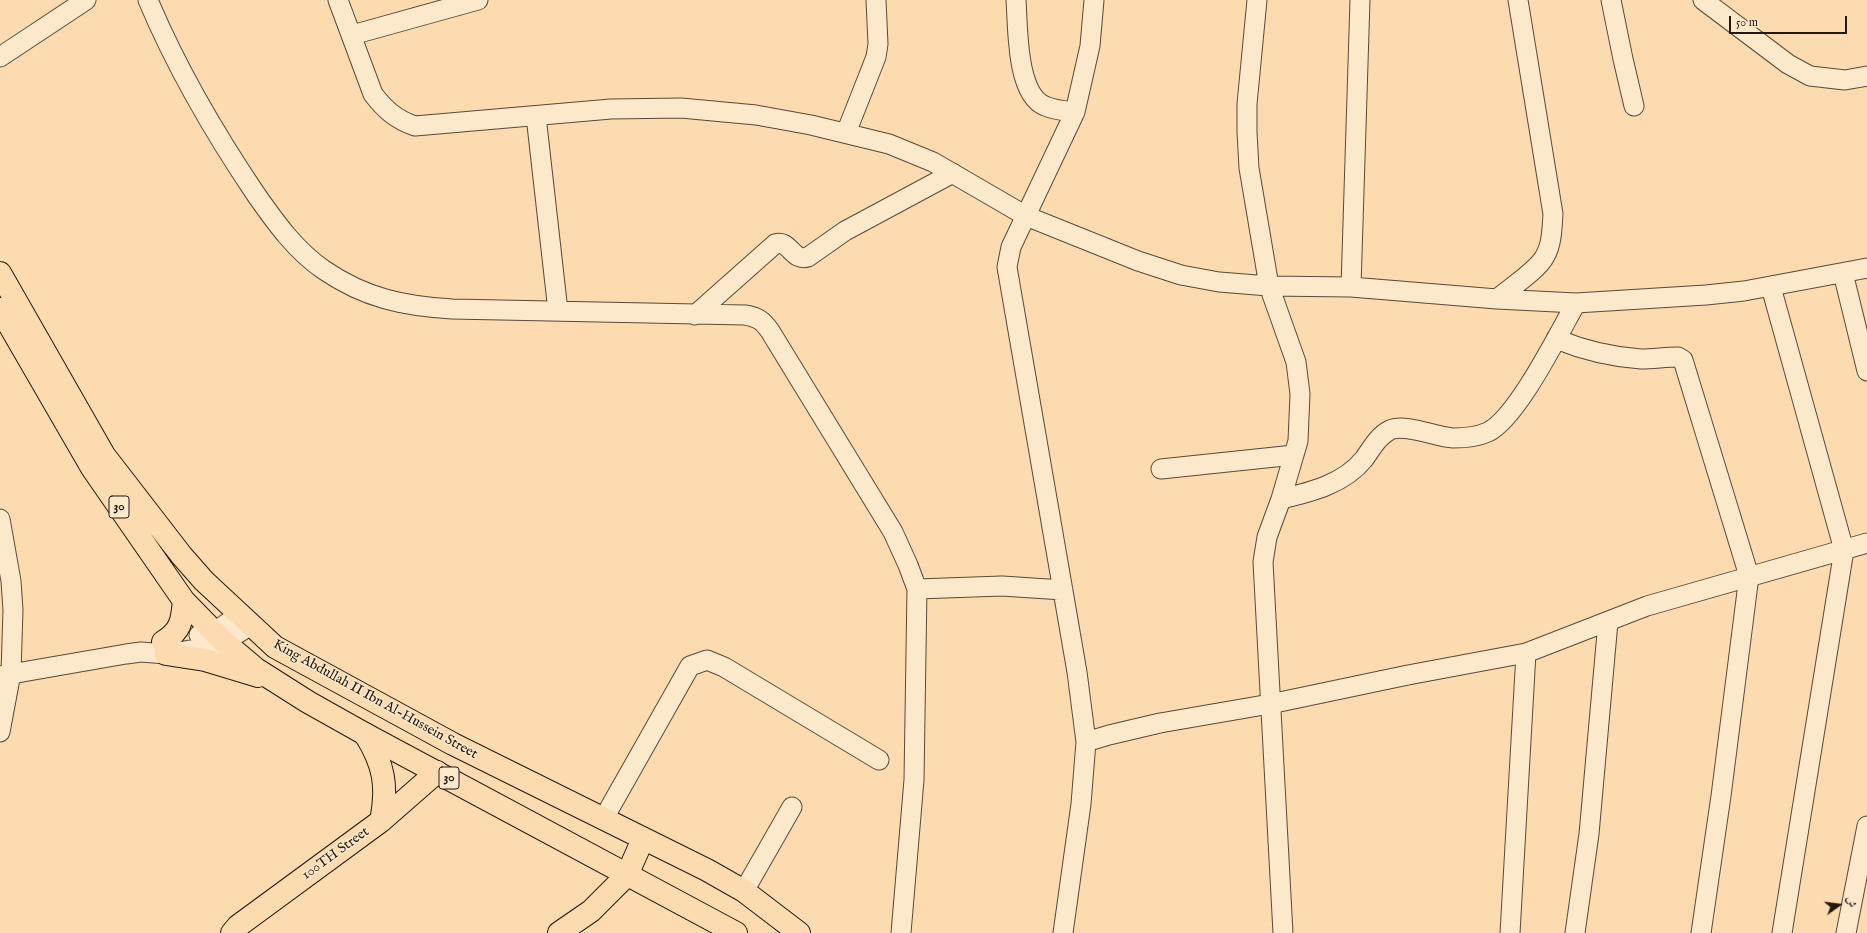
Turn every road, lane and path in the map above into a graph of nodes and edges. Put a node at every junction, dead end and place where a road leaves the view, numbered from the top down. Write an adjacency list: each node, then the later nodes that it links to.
1 (86, 0): 14 (street)
2 (148, 0): 31 (street)
3 (338, 0): 13 (street)
4 (478, 0): 13 (street)
5 (876, 0): 19 (street)
6 (1016, 0): 17 (street)
7 (1094, 0): 17 (street)
8 (1257, 0): 25 (street)
9 (1360, 0): 26 (street)
10 (1518, 0): 28 (street)
11 (1611, 0): 16 (street)
12 (1703, 0): 15 (street)
13 (352, 35): 18 (street)
14 (0, 57)
15 (1867, 76)
16 (1634, 106)
17 (1075, 112): 21 (street)
18 (536, 116): 19 (street); 31 (street)
19 (846, 133): 20 (street)
20 (953, 173): 21 (street); 32 (street)
21 (1026, 216): 25 (street); 43 (street)
22 (1867, 268): 24 (street)
23 (0, 273): 45 (main road, King Abdullah II Ibn Al-Hussein Street / 30)
24 (1843, 273): 27 (street); 34 (street)
25 (1269, 286): 26 (street); 35 (street)
26 (1351, 287): 28 (street)
27 (1771, 287): 29 (street); 40 (street)
28 (1497, 299): 29 (street)
29 (1576, 303): 33 (street)
30 (0, 309): 44 (main road, 30)
31 (558, 311): 32 (street)
32 (696, 315): 42 (street)
33 (1556, 339): 37 (street); 41 (street)
34 (1867, 371)
35 (1294, 456): 36 (street); 37 (street)
36 (1161, 469)
37 (1281, 500): 52 (street)
38 (0, 519): 50 (street)
39 (1867, 543): 40 (street)
40 (1844, 550): 41 (street); 76 (street)
41 (1749, 576): 46 (street); 75 (street)
42 (917, 589): 43 (street); 70 (street)
43 (1063, 590): 55 (street)
44 (184, 601): 47 (main road, 30); 48 (main road)
45 (246, 620): 47 (street); 56 (main road, King Abdullah II Ibn Al-Hussein Street / 30)
46 (1608, 622): 49 (street); 74 (street)
47 (219, 637): 48 (street); 51 (main road, 30)
48 (165, 648): 50 (street); 51 (main road)
49 (1526, 653): 52 (street); 73 (street)
50 (6, 674): 53 (street)
51 (271, 680): 54 (main road, 30)
52 (1270, 704): 55 (street); 72 (street)
53 (0, 732)
54 (366, 734): 58 (main road, 30); 61 (main road)
55 (1086, 742): 71 (street)
56 (453, 744): 58 (main road, 100TH Street); 60 (main road, King Abdullah II Ibn Al-Hussein Street / 30)
57 (879, 760): 60 (street)
58 (437, 772): 61 (main road, 100TH Street); 64 (main road, 30)
59 (792, 807): 65 (street)
60 (604, 818): 63 (main road, King Abdullah II Ibn Al-Hussein Street / 30)
61 (381, 821): 66 (main road, 100TH Street)
62 (1867, 826): 77 (street)
63 (643, 839): 64 (main road); 65 (main road, King Abdullah II Ibn Al-Hussein Street / 30)
64 (628, 875): 67 (main road); 68 (main road, 30)
65 (744, 891): 69 (main road, King Abdullah II Ibn Al-Hussein Street / 30)
66 (232, 933)
67 (559, 933)
68 (736, 933)
69 (799, 933)
70 (901, 933)
71 (1063, 933)
72 (1283, 933)
73 (1510, 933)
74 (1575, 933)
75 (1701, 933)
76 (1782, 933)
77 (1846, 933)

